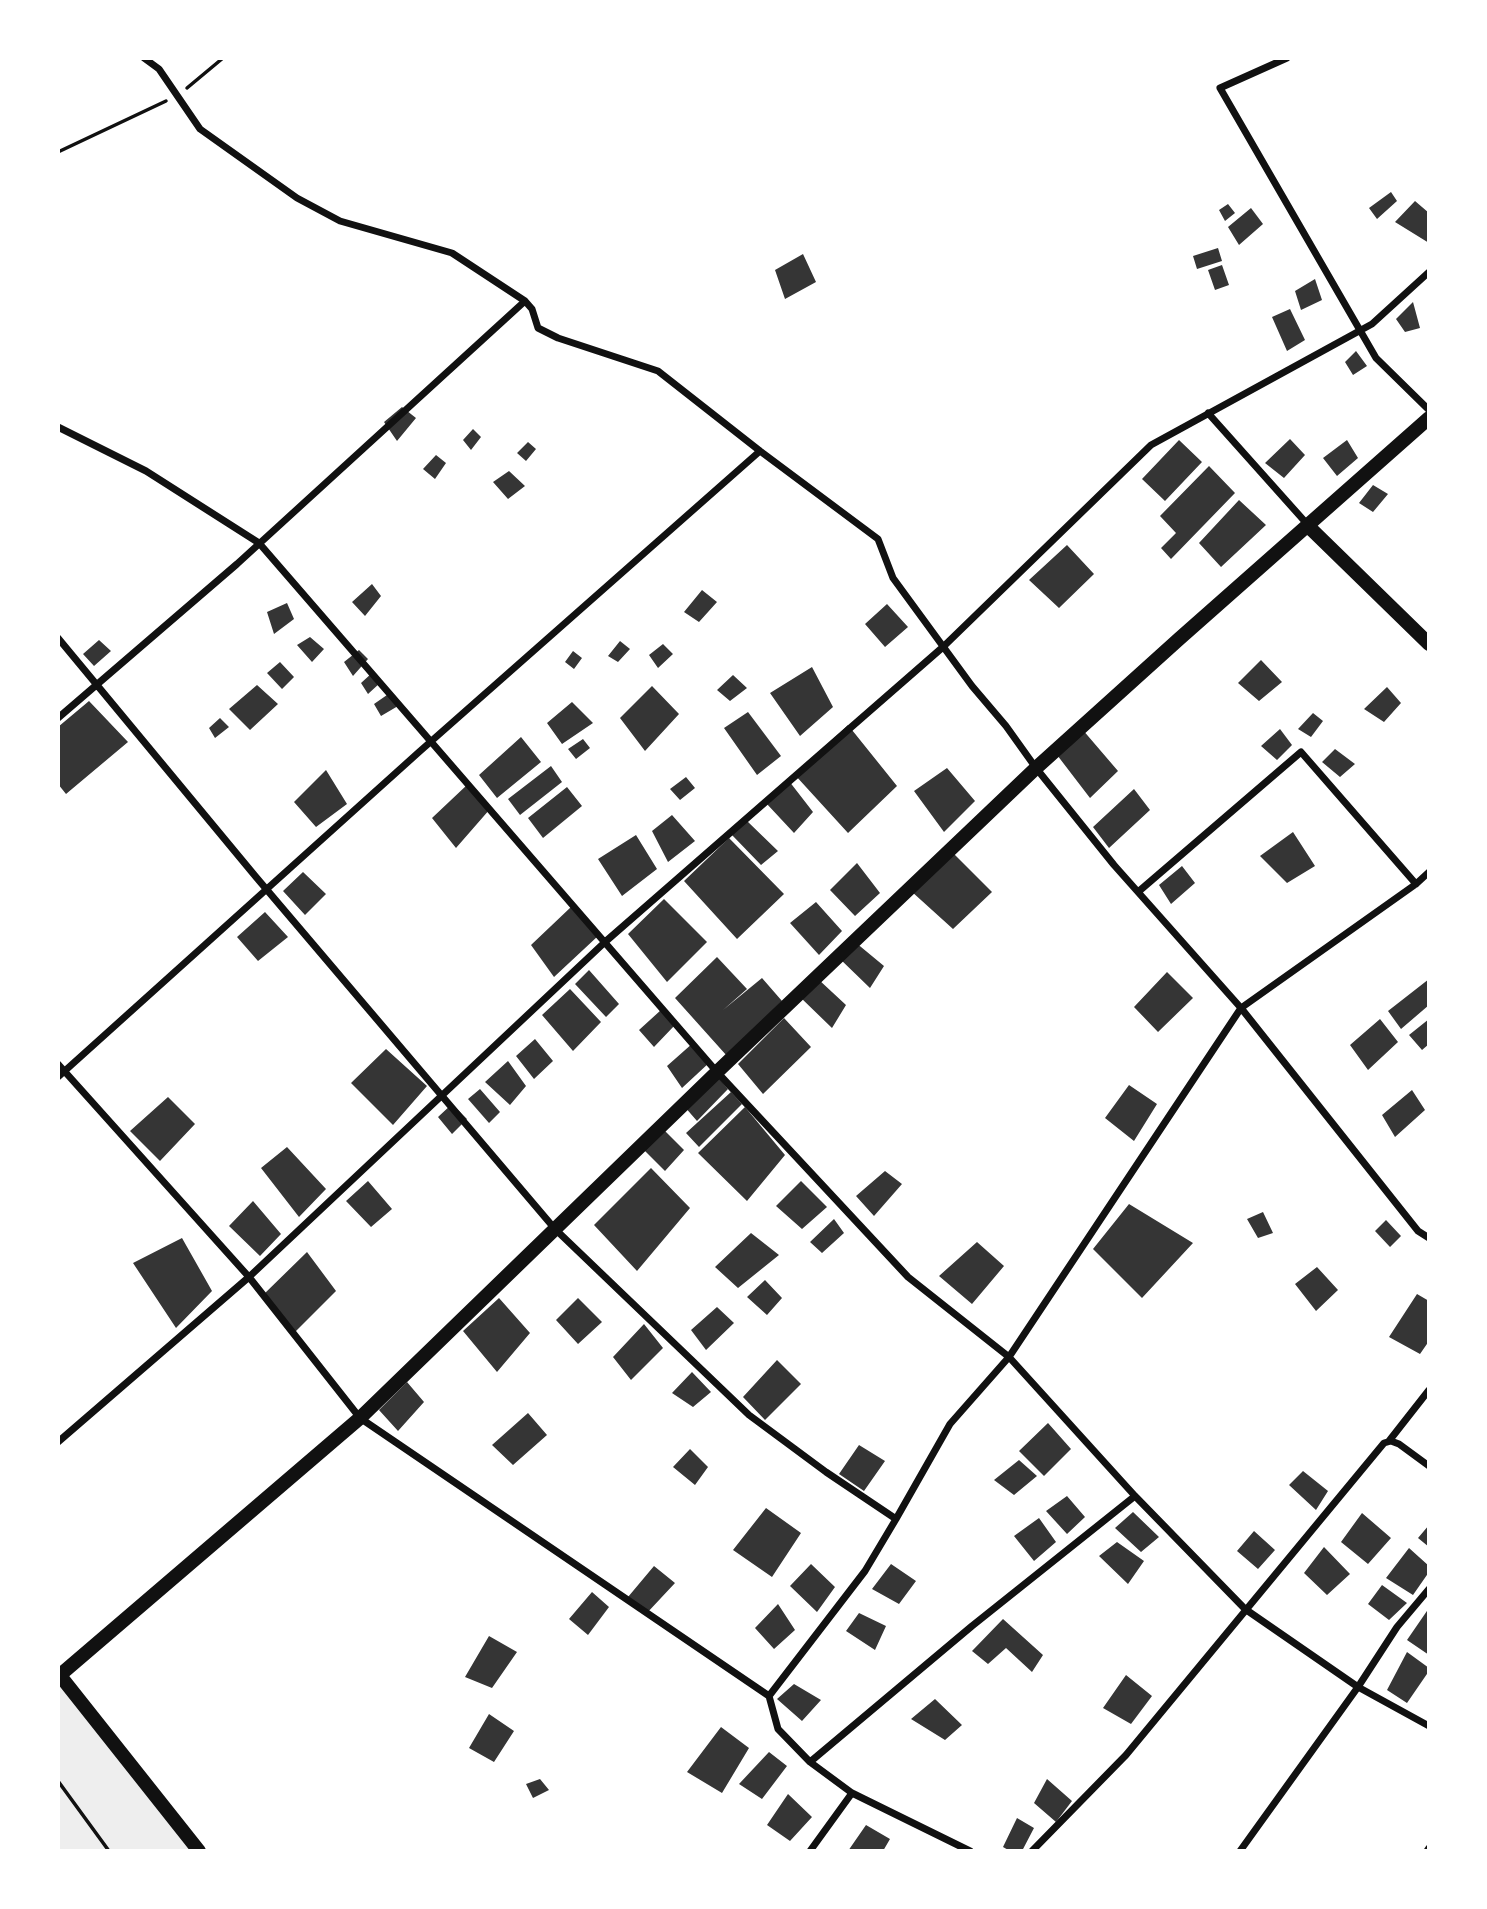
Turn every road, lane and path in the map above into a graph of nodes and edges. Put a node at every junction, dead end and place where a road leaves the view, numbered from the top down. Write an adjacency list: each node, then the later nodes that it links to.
1 (144, 58): 4 (street)
2 (223, 58): 4 (path)
3 (1287, 58): 8 (street)
4 (178, 95): 5 (path); 7 (street)
5 (58, 152)
6 (1429, 272): 8 (street)
7 (525, 302): 13 (street); 15 (street)
8 (1361, 330): 9 (street); 10 (street)
9 (1429, 410)
10 (1208, 413): 14 (street); 18 (street)
11 (1429, 418): 14 (main road)
12 (58, 427): 15 (street)
13 (760, 451): 18 (street); 24 (street)
14 (1308, 526): 17 (main road); 21 (main road)
15 (259, 543): 19 (street); 26 (street)
16 (58, 638): 19 (street)
17 (1429, 645)
18 (943, 647): 21 (street); 26 (street)
19 (95, 685): 20 (street); 24 (street)
20 (58, 718)
21 (1036, 768): 25 (street); 30 (main road)
22 (1429, 872): 23 (street)
23 (1416, 884): 25 (street); 27 (street)
24 (266, 889): 29 (street); 32 (street)
25 (1138, 892): 27 (street)
26 (605, 942): 30 (street); 32 (street)
27 (1241, 1008): 34 (street); 36 (street)
28 (58, 1064): 29 (street)
29 (65, 1070): 31 (street); 35 (street)
30 (718, 1072): 33 (main road); 36 (street)
31 (58, 1077)
32 (442, 1095): 33 (street); 35 (street)
33 (555, 1229): 38 (main road); 43 (street)
34 (1429, 1238)
35 (249, 1277): 38 (street); 40 (street)
36 (1009, 1357): 42 (street); 43 (street)
37 (1429, 1390): 39 (street)
38 (360, 1418): 46 (main road); 48 (street)
39 (1389, 1441): 41 (street); 45 (street)
40 (58, 1442)
41 (1429, 1466)
42 (1135, 1496): 45 (street); 50 (street)
43 (896, 1519): 48 (street)
44 (1429, 1589): 47 (street)
45 (1245, 1609): 47 (street); 57 (street)
46 (59, 1674): 54 (main road)
47 (1358, 1687): 49 (street); 58 (street)
48 (769, 1696): 50 (street)
49 (1429, 1726)
50 (810, 1762): 52 (street)
51 (58, 1781): 53 (path)
52 (852, 1793): 55 (street); 56 (street)
53 (109, 1851)
54 (199, 1851)
55 (810, 1851)
56 (970, 1851)
57 (1032, 1851)
58 (1240, 1851)

